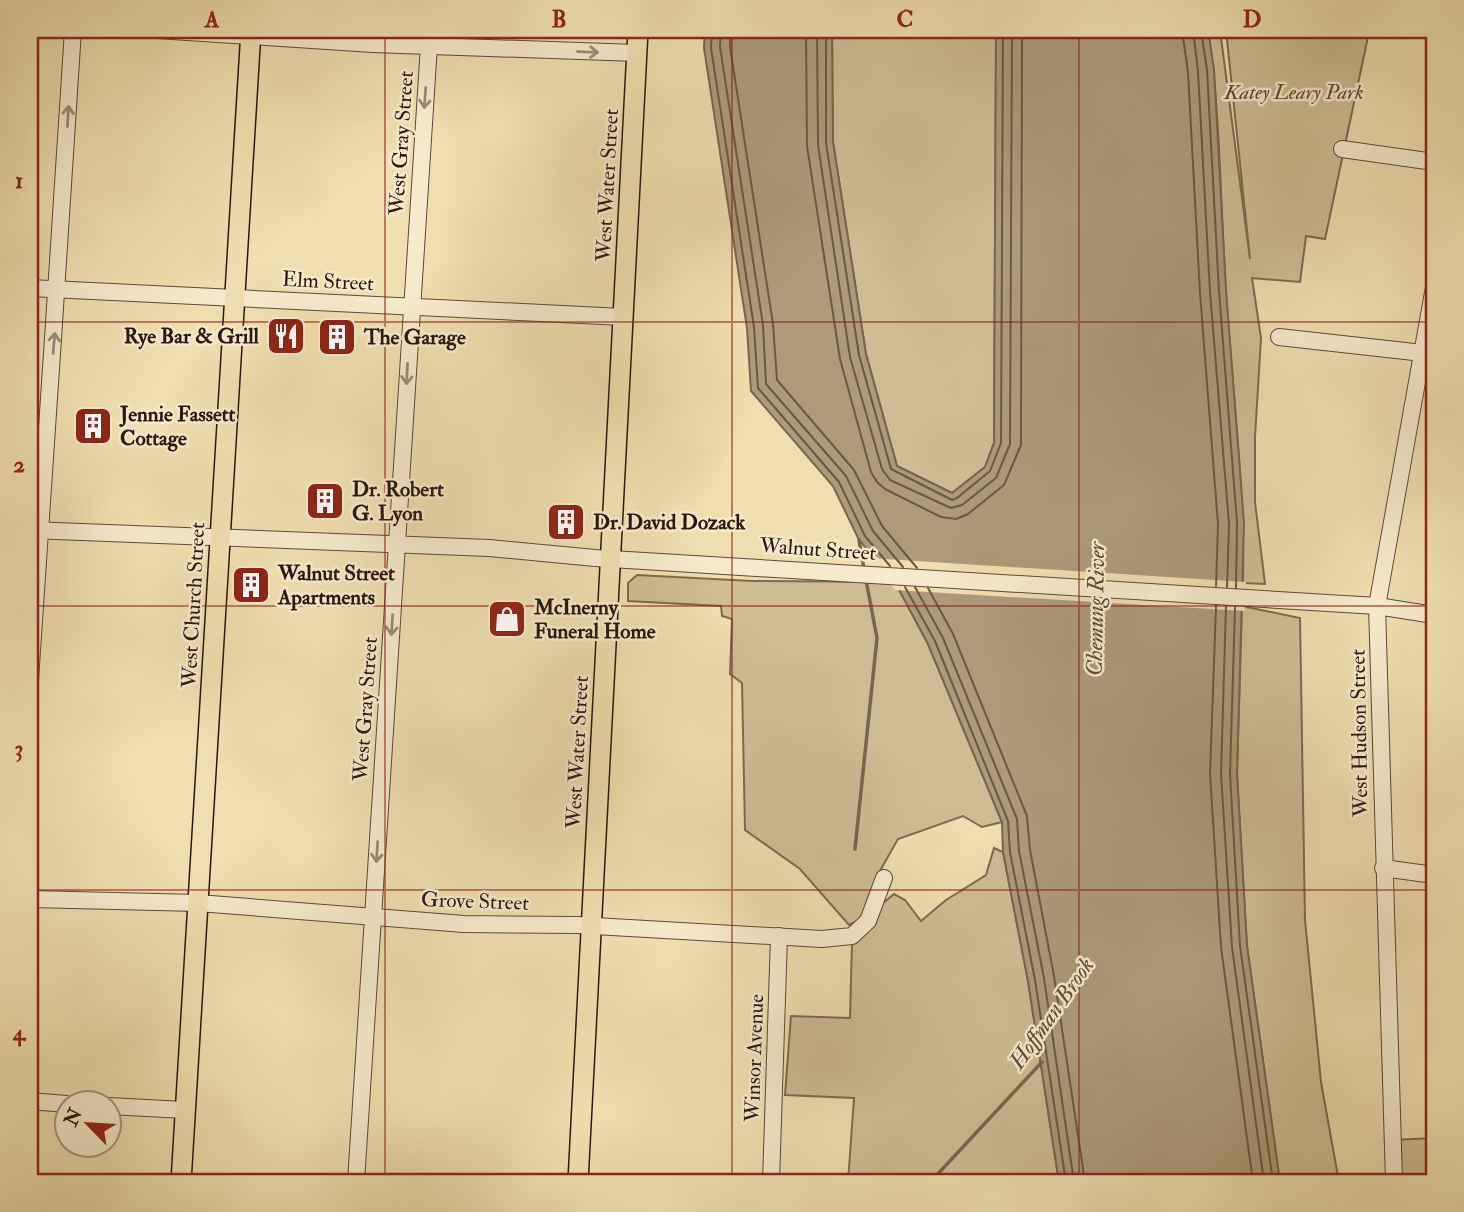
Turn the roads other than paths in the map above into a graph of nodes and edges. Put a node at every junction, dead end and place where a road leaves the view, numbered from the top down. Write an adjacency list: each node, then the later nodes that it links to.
1 (73, 30): 11 (street, one-way to 1)
2 (157, 30): 4 (street)
3 (638, 30): 6 (main road, West Water Street)
4 (251, 33): 5 (street); 12 (main road, West Church Street)
5 (429, 38): 6 (street, one-way to 6); 13 (street, West Gray Street, one-way to 13)
6 (637, 53): 14 (main road, West Water Street)
7 (1342, 149): 8 (street)
8 (1434, 162)
9 (1434, 287): 16 (street, West Hudson Street)
10 (30, 288): 11 (street, Elm Street)
11 (58, 290): 12 (street, Elm Street); 17 (street, one-way to 11)
12 (237, 298): 13 (street, Elm Street); 18 (main road, West Church Street)
13 (411, 306): 14 (street, Elm Street); 19 (street, West Gray Street, one-way to 19)
14 (623, 317): 20 (main road, West Water Street)
15 (1279, 337): 16 (street)
16 (1429, 354): 21 (street, West Hudson Street)
17 (34, 531): 18 (street, Walnut Street); 23 (street)
18 (220, 538): 19 (street, Walnut Street); 28 (main road, West Church Street)
19 (397, 544): 20 (street, Walnut Street); 29 (street, West Gray Street, one-way to 29)
20 (609, 558): 21 (street, Walnut Street); 30 (main road, West Water Street)
21 (1377, 606): 22 (street, Walnut Street); 24 (street, West Hudson Street)
22 (1434, 615)
23 (30, 680)
24 (1383, 868): 25 (street); 40 (street, West Hudson Street)
25 (1434, 875)
26 (884, 878): 31 (street, Grove Street)
27 (30, 899): 28 (street, Grove Street)
28 (198, 903): 29 (street, Grove Street); 35 (main road, West Church Street)
29 (372, 918): 30 (street, Grove Street); 37 (street, West Gray Street)
30 (590, 925): 31 (street, Grove Street); 38 (main road, West Water Street)
31 (779, 936): 39 (street, Winsor Avenue)
32 (30, 1101): 33 (street)
33 (52, 1103)
34 (122, 1107): 35 (street)
35 (185, 1111): 36 (main road, West Church Street)
36 (181, 1182)
37 (356, 1182)
38 (578, 1182)
39 (771, 1182)
40 (1394, 1182)

